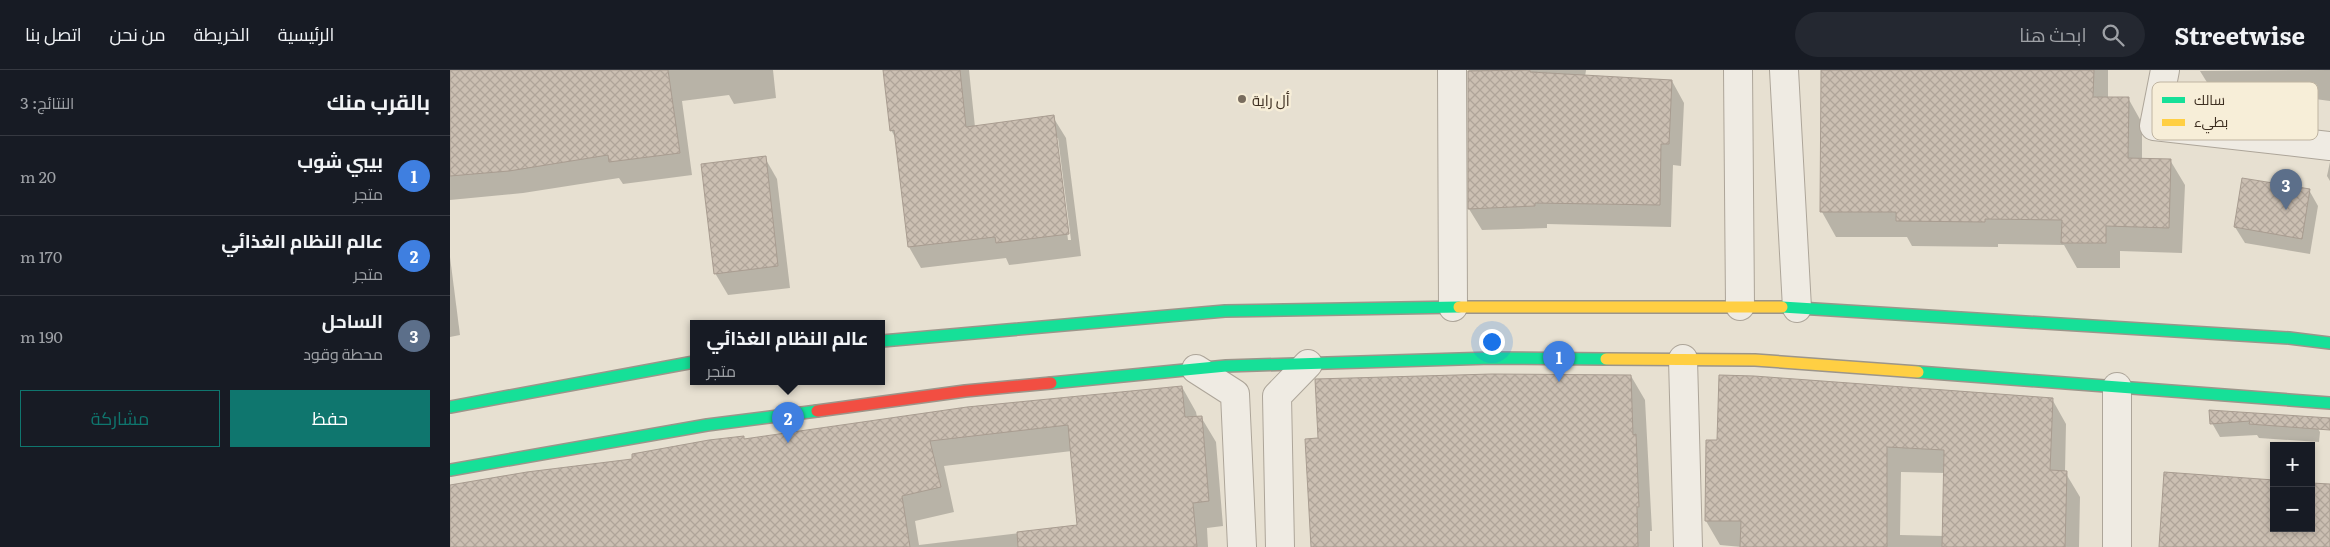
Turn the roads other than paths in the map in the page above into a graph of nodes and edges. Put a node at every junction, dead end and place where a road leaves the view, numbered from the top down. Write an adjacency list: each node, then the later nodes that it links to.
1 (1452, 70): 7 (street)
2 (1738, 70): 6 (street)
3 (1784, 70): 8 (street)
4 (2277, 140): 5 (street)
5 (2330, 146)
6 (1740, 306): 7 (main road); 8 (main road)
7 (1453, 307): 9 (main road)
8 (1798, 308): 10 (main road)
9 (885, 341)
10 (2330, 344)
11 (1683, 359): 13 (main road); 15 (main road); 21 (street)
12 (690, 363): 17 (main road)
13 (1308, 364): 14 (main road); 20 (street)
14 (1196, 369): 18 (main road); 19 (street)
15 (2117, 387): 16 (main road); 22 (street)
16 (2330, 403)
17 (450, 407)
18 (450, 470)
19 (1242, 547)
20 (1280, 547)
21 (1688, 547)
22 (2117, 547)

